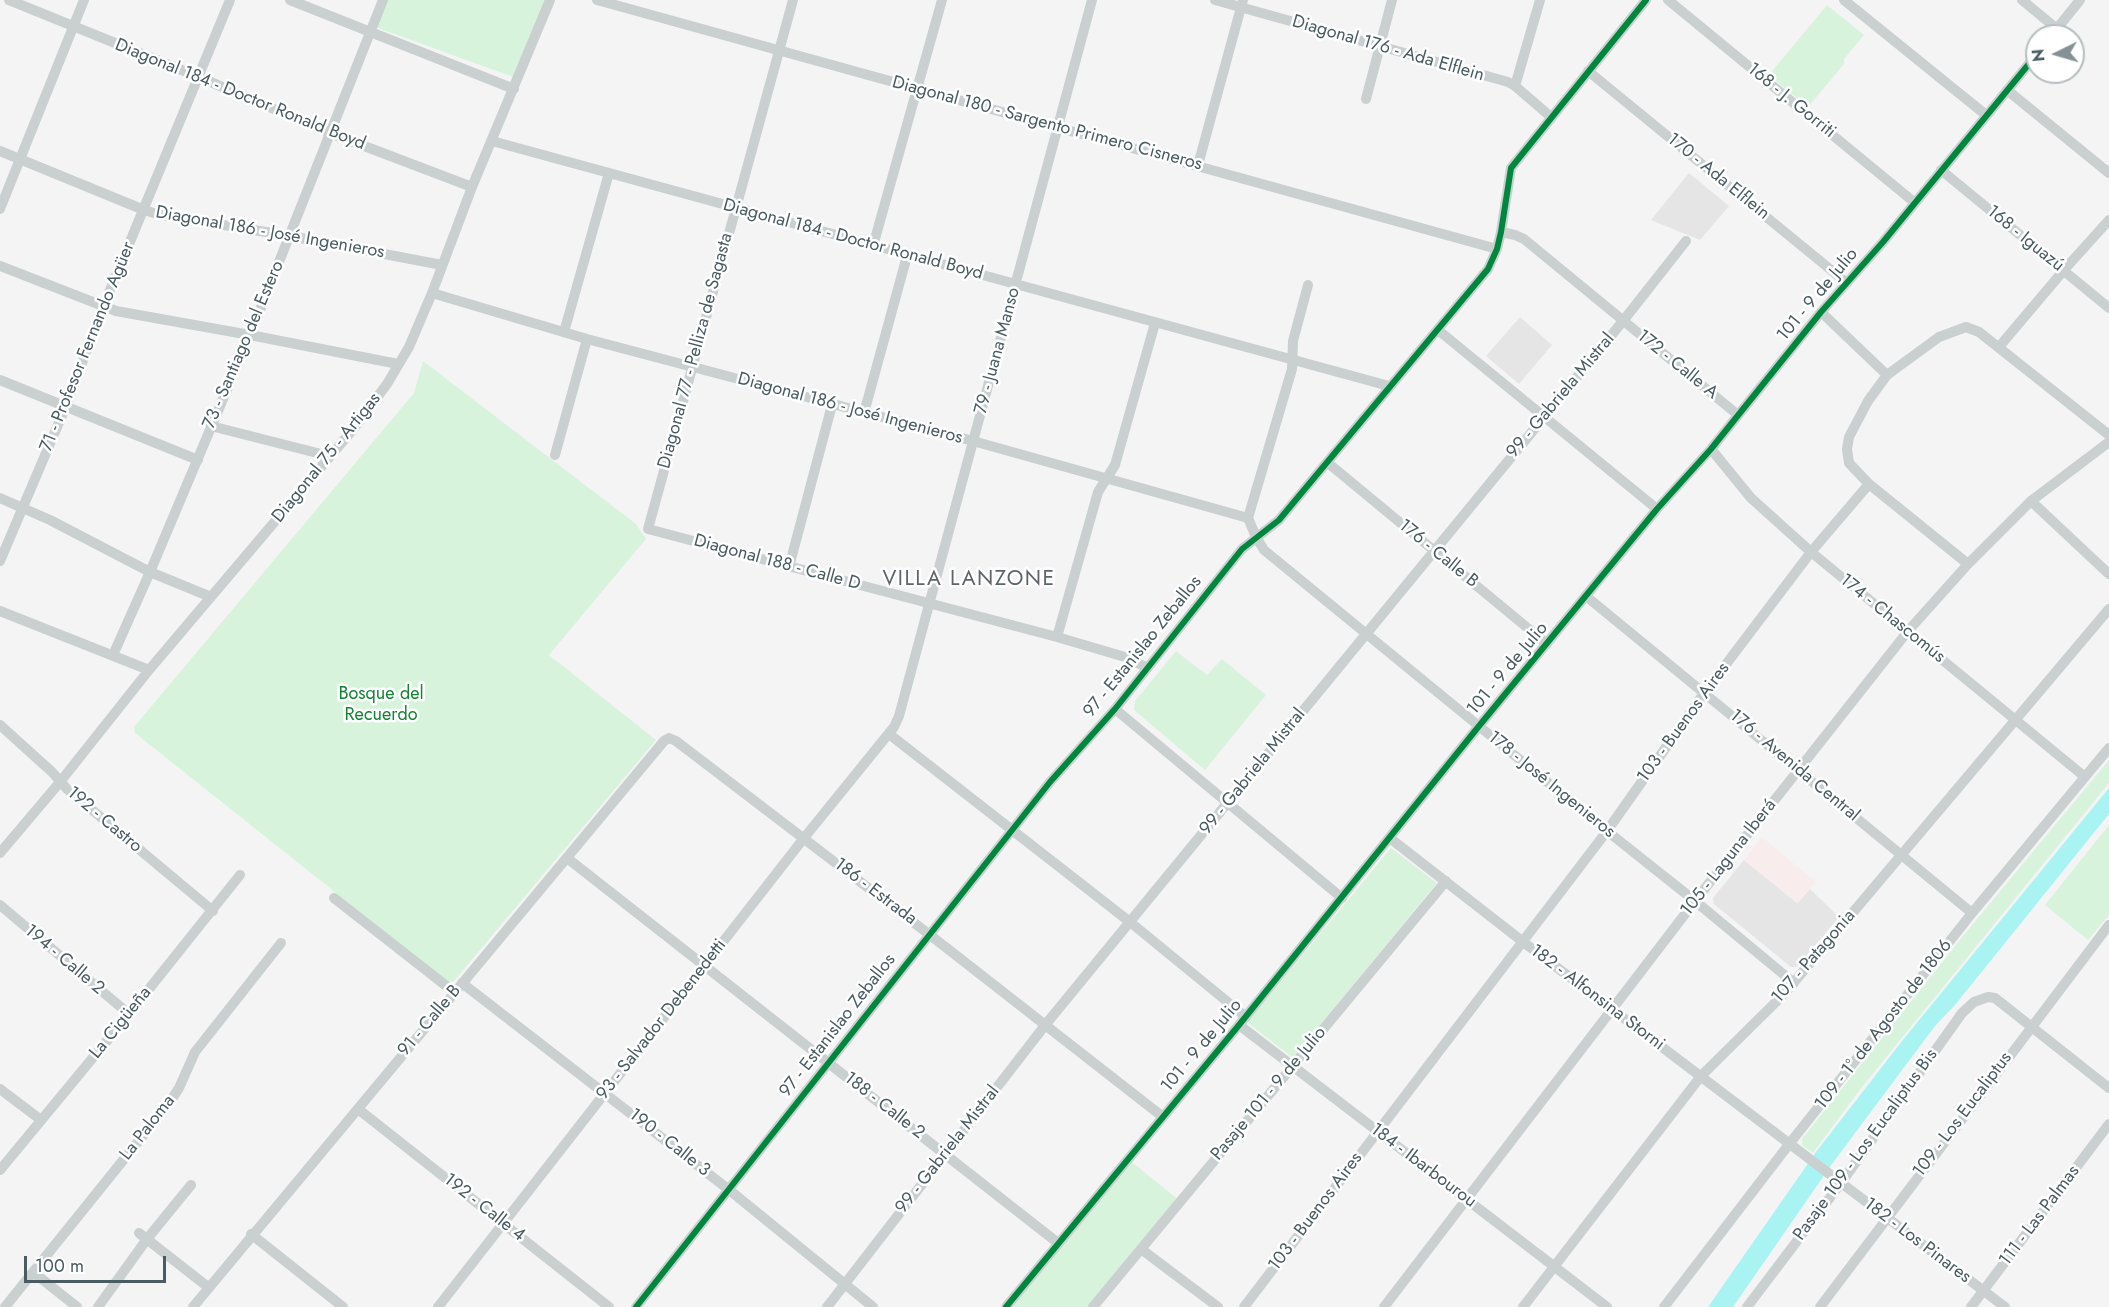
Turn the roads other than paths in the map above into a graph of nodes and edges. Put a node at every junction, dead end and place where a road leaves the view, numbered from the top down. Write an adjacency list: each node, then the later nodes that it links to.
1 (9, 0): 22 (street, Diagonal 184 - Doctor Ronald Boyd)
2 (84, 0): 22 (street)
3 (230, 0): 28 (street, 71 - Profesor Fernando Agüer)
4 (290, 0): 23 (street)
5 (383, 0): 23 (street, 73 - Santiago del Estero)
6 (550, 0): 30 (street, Diagonal 75 - Artigas)
7 (597, 0): 25 (street, Diagonal 180 - Sargento Primero Cisneros)
8 (793, 0): 25 (street, Diagonal 77 - Pelliza de Sagasta)
9 (942, 0): 31 (street)
10 (1092, 0): 36 (street, 79 - Juana Manso)
11 (1215, 0): 19 (street, Diagonal 176 - Ada Elflein)
12 (1392, 0): 24 (street)
13 (1540, 0): 29 (street)
14 (1646, 0): 27 (street, 97 - Estanislao Zeballos)
15 (1668, 0): 46 (street, 168 - J. Gorriti)
16 (1844, 0): 34 (street)
17 (2022, 0): 20 (street)
18 (2080, 0): 21 (street)
19 (1242, 4): 24 (street, Diagonal 176 - Ada Elflein); 41 (street)
20 (2046, 24)
21 (2060, 24)
22 (74, 27): 28 (street, Diagonal 184 - Doctor Ronald Boyd); 40 (street)
23 (370, 33): 30 (street); 37 (street, 73 - Santiago del Estero)
24 (1380, 46): 29 (street, Diagonal 176 - Ada Elflein); 33 (street)
25 (778, 51): 31 (street, Diagonal 180 - Sargento Primero Cisneros); 47 (street, Diagonal 77 - Pelliza de Sagasta)
26 (2025, 68): 32 (street, 101 - 9 de Julio)
27 (1588, 71): 35 (street, 97 - Estanislao Zeballos); 60 (street, 170 - Ada Elflein)
28 (199, 77): 37 (street, Diagonal 184 - Doctor Ronald Boyd); 49 (street, 71 - Profesor Fernando Agüer)
29 (1515, 86): 35 (street, Diagonal 176 - Ada Elflein)
30 (514, 89): 38 (street, Diagonal 75 - Artigas)
31 (918, 89): 36 (street, Diagonal 180 - Sargento Primero Cisneros); 54 (street)
32 (2007, 90): 34 (street, 101 - 9 de Julio); 44 (street)
33 (1366, 99)
34 (1986, 115): 42 (street, 101 - 9 de Julio)
35 (1551, 117): 51 (street, 97 - Estanislao Zeballos)
36 (1058, 127): 41 (street, Diagonal 180 - Sargento Primero Cisneros); 61 (street, 79 - Juana Manso)
37 (330, 133): 45 (street, Diagonal 184 - Doctor Ronald Boyd); 52 (street, 73 - Santiago del Estero)
38 (492, 141): 43 (street, Diagonal 184 - Doctor Ronald Boyd); 45 (street, Diagonal 75 - Artigas)
39 (0, 151): 40 (street, Diagonal 186 - José Ingenieros)
40 (20, 159): 48 (street); 49 (street, Diagonal 186 - José Ingenieros)
41 (1198, 165): 55 (street, Diagonal 180 - Sargento Primero Cisneros)
42 (1941, 170): 46 (street, 101 - 9 de Julio); 59 (street, 168 - Iguazú)
43 (609, 173): 47 (street, Diagonal 184 - Doctor Ronald Boyd); 70 (street)
44 (2109, 173)
45 (472, 187): 57 (street, Diagonal 75 - Artigas)
46 (1914, 202): 60 (street, 101 - 9 de Julio)
47 (735, 208): 54 (street, Diagonal 184 - Doctor Ronald Boyd); 76 (street, Diagonal 77 - Pelliza de Sagasta)
48 (0, 209)
49 (144, 210): 52 (street, Diagonal 186 - José Ingenieros); 64 (street, 71 - Profesor Fernando Agüer)
50 (2109, 220): 59 (street)
51 (1501, 232): 55 (street, 97 - Estanislao Zeballos); 67 (street, 172 - Calle A)
52 (290, 236): 57 (street, Diagonal 186 - José Ingenieros); 71 (street, 73 - Santiago del Estero)
53 (1686, 241): 67 (street, 99 - Gabriela Mistral)
54 (873, 246): 56 (street, Diagonal 184 - Doctor Ronald Boyd)
55 (1497, 249): 69 (street, 97 - Estanislao Zeballos)
56 (907, 256): 61 (street, Diagonal 184 - Doctor Ronald Boyd); 82 (street)
57 (442, 265): 63 (street, Diagonal 75 - Artigas)
58 (0, 266): 64 (street)
59 (2064, 270): 65 (street, 168 - Iguazú); 73 (street)
60 (1847, 283): 66 (street, 101 - 9 de Julio)
61 (1016, 285): 68 (street, Diagonal 184 - Doctor Ronald Boyd); 87 (street, 79 - Juana Manso)
62 (1308, 285): 74 (street)
63 (432, 293): 70 (street, Diagonal 186 - José Ingenieros); 75 (street, Diagonal 75 - Artigas)
64 (103, 307): 71 (street); 80 (street, 71 - Profesor Fernando Agüer)
65 (2109, 308)
66 (1821, 312): 77 (street); 83 (street, 101 - 9 de Julio)
67 (1623, 321): 83 (street, 172 - Calle A); 84 (street, 99 - Gabriela Mistral)
68 (1155, 323): 74 (street, Diagonal 184 - Doctor Ronald Boyd); 94 (street)
69 (1438, 330): 79 (street, 97 - Estanislao Zeballos); 84 (street)
70 (564, 332): 72 (street, Diagonal 186 - José Ingenieros)
71 (250, 335): 75 (street); 85 (street, 73 - Santiago del Estero)
72 (587, 339): 76 (street, Diagonal 186 - José Ingenieros); 90 (street)
73 (1999, 347): 77 (street); 86 (street)
74 (1293, 361): 79 (street, Diagonal 184 - Doctor Ronald Boyd); 100 (street)
75 (398, 364): 91 (street, Diagonal 75 - Artigas)
76 (692, 367): 81 (street, Diagonal 186 - José Ingenieros); 101 (street, Diagonal 77 - Pelliza de Sagasta)
77 (1887, 375): 95 (street)
78 (0, 380): 80 (street)
79 (1389, 386): 93 (street, 97 - Estanislao Zeballos)
80 (66, 405): 92 (street); 98 (street, 71 - Profesor Fernando Agüer)
81 (832, 405): 82 (street, Diagonal 186 - José Ingenieros); 107 (street)
82 (864, 413): 87 (street, Diagonal 186 - José Ingenieros)
83 (1738, 415): 89 (street, 101 - 9 de Julio)
84 (1542, 417): 99 (street); 103 (street, 99 - Gabriela Mistral)
85 (211, 426): 91 (street); 92 (street, 73 - Santiago del Estero)
86 (2109, 435)
87 (973, 441): 94 (street, Diagonal 186 - José Ingenieros); 112 (street, 79 - Juana Manso)
88 (2109, 442): 97 (street, 105 - Laguna Iberá)
89 (1711, 448): 99 (street, 101 - 9 de Julio); 104 (street, 174 - Chascomús)
90 (555, 455)
91 (328, 456): 110 (street, Diagonal 75 - Artigas)
92 (198, 460): 108 (street, 73 - Santiago del Estero)
93 (1328, 464): 102 (street, 97 - Estanislao Zeballos); 103 (street, 176 - Calle B)
94 (1106, 478): 100 (street, Diagonal 186 - José Ingenieros); 117 (street)
95 (1869, 484): 104 (street, 103 - Buenos Aires); 106 (street)
96 (0, 498): 98 (street)
97 (2031, 501): 106 (street, 105 - Laguna Iberá); 109 (street)
98 (23, 507): 105 (street, 71 - Profesor Fernando Agüer); 108 (street)
99 (1657, 509): 111 (street, 101 - 9 de Julio)
100 (1248, 518): 102 (street)
101 (648, 529): 107 (street, Diagonal 188 - Calle D)
102 (1256, 537): 116 (street, 178 - José Ingenieros); 120 (street, 97 - Estanislao Zeballos)
103 (1434, 550): 116 (street, 99 - Gabriela Mistral); 118 (street, 176 - Calle B)
104 (1811, 552): 115 (street, 174 - Chascomús); 122 (street, 103 - Buenos Aires)
105 (0, 561)
106 (1968, 564): 115 (street, 105 - Laguna Iberá)
107 (789, 567): 112 (street, Diagonal 188 - Calle D)
108 (150, 572): 110 (street); 119 (street, 73 - Santiago del Estero)
109 (2109, 574)
110 (211, 597): 121 (street, Diagonal 75 - Artigas)
111 (1587, 597): 118 (street, 101 - 9 de Julio); 122 (street, 176 - Avenida Central)
112 (929, 604): 117 (street, Diagonal 188 - Calle D); 127 (street, 79 - Juana Manso)
113 (2109, 609): 124 (street, 107 - Patagonia)
114 (0, 611): 119 (street)
115 (1908, 631): 124 (street, 174 - Chascomús); 130 (street, 105 - Laguna Iberá)
116 (1366, 633): 126 (street, 178 - José Ingenieros); 133 (street, 99 - Gabriela Mistral)
117 (1057, 637): 120 (street, Diagonal 188 - Calle D)
118 (1547, 644): 126 (street, 101 - 9 de Julio)
119 (113, 654): 121 (street)
120 (1146, 667): 123 (street, 97 - Estanislao Zeballos)
121 (149, 670): 132 (street, Diagonal 75 - Artigas)
122 (1705, 692): 130 (street, 176 - Avenida Central); 135 (street, 103 - Buenos Aires)
123 (1115, 709): 133 (street); 134 (street, 97 - Estanislao Zeballos)
124 (2016, 719): 131 (street, 174 - Chascomús); 139 (street, 107 - Patagonia)
125 (0, 725): 132 (street, 192 - Castro)
126 (1479, 726): 135 (street, 178 - José Ingenieros); 137 (street, 101 - 9 de Julio)
127 (889, 734): 134 (street, 184 - Ibarbourou); 136 (street, 93 - Salvador Debenedetti)
128 (669, 738): 136 (street, 186 - Estrada); 140 (street, 91 - Calle B)
129 (2109, 748): 131 (street, 109 - 1° de Agosto de 1806)
130 (1799, 771): 139 (street, 176 - Avenida Central); 145 (street, 105 - Laguna Iberá)
131 (2085, 777): 148 (street, 109 - 1° de Agosto de 1806)
132 (60, 782): 138 (street, Diagonal 75 - Artigas); 147 (street, 192 - Castro)
133 (1228, 803): 144 (street); 149 (street, 99 - Gabriela Mistral)
134 (1012, 829): 149 (street, 184 - Ibarbourou); 151 (street, 97 - Estanislao Zeballos)
135 (1607, 831): 145 (street, 178 - José Ingenieros); 152 (street, 103 - Buenos Aires)
136 (804, 838): 151 (street, 186 - Estrada); 154 (street, 93 - Salvador Debenedetti)
137 (1390, 838): 142 (street, 182 - Alfonsina Storni); 144 (street, 101 - 9 de Julio)
138 (0, 853)
139 (1901, 856): 148 (street, 176 - Avenida Central); 156 (street, 107 - Patagonia)
140 (567, 858): 154 (street, 188 - Calle 2); 155 (street, 91 - Calle B)
141 (240, 875): 147 (street, La Cigüeña)
142 (1446, 881): 152 (street, 182 - Alfonsina Storni); 164 (street, Pasaje 101 - 9 de Julio)
143 (334, 898): 157 (street)
144 (1342, 898): 160 (street, 101 - 9 de Julio)
145 (1695, 901): 156 (street, 178 - José Ingenieros); 158 (street, 105 - Laguna Iberá)
146 (0, 905): 159 (street, 194 - Calle 2)
147 (213, 911): 159 (street, La Cigüeña)
148 (1972, 913): 174 (street, 109 - 1° de Agosto de 1806)
149 (1130, 922): 160 (street, 184 - Ibarbourou); 161 (street, 99 - Gabriela Mistral)
150 (2109, 925): 162 (street, 109 - Los Eucaliptus)
151 (930, 934): 161 (street, 186 - Estrada); 163 (street, 97 - Estanislao Zeballos)
152 (1522, 941): 158 (street, 182 - Alfonsina Storni); 173 (street, 103 - Buenos Aires)
153 (281, 943): 189 (street, La Paloma)
154 (705, 966): 163 (street, 188 - Calle 2); 168 (street, 93 - Salvador Debenedetti)
155 (462, 983): 157 (street, 91 - Calle B); 168 (street, 190 - Calle 3)
156 (1794, 983): 165 (street, 107 - Patagonia)
157 (454, 992): 169 (street, 91 - Calle B)
158 (1611, 1009): 165 (street, 182 - Alfonsina Storni); 181 (street, 105 - Laguna Iberá)
159 (129, 1014): 171 (street, La Cigüeña)
160 (1242, 1021): 164 (street, 184 - Ibarbourou); 170 (street, 101 - 9 de Julio)
161 (1046, 1024): 170 (street, 186 - Estrada); 175 (street, 99 - Gabriela Mistral)
162 (2030, 1026): 166 (street); 178 (street, Pasaje 109 - Los Eucaliptus Bis); 182 (street, 109 - Los Eucaliptus)
163 (829, 1062): 175 (street, 188 - Calle 2); 180 (street, 97 - Estanislao Zeballos)
164 (1292, 1065): 173 (street, 184 - Ibarbourou); 187 (street, Pasaje 101 - 9 de Julio)
165 (1701, 1076): 174 (street, 182 - Alfonsina Storni); 188 (street, 107 - Patagonia)
166 (2109, 1088)
167 (0, 1089): 171 (street)
168 (605, 1094): 180 (street, 190 - Calle 3); 183 (street, 93 - Salvador Debenedetti)
169 (358, 1109): 183 (street, 192 - Calle 4); 184 (street, 91 - Calle B)
170 (1163, 1117): 186 (street, 101 - 9 de Julio)
171 (41, 1120): 176 (street, La Cigüeña)
172 (2109, 1124): 192 (street, 111 - Las Palmas)
173 (1377, 1131): 181 (street, 184 - Ibarbourou); 207 (street, 103 - Buenos Aires)
174 (1790, 1143): 177 (street, 182 - Alfonsina Storni); 211 (street, 109 - 1° de Agosto de 1806)
175 (944, 1154): 186 (street, 188 - Calle 2); 190 (street, 99 - Gabriela Mistral)
176 (0, 1170)
177 (1830, 1175): 178 (street, 182 - Los Pinares)
178 (1841, 1183): 182 (street, 182 - Los Pinares); 212 (street, Pasaje 109 - Los Eucaliptus Bis)
179 (190, 1185): 185 (street)
180 (728, 1189): 190 (street, 190 - Calle 3); 201 (street, 97 - Estanislao Zeballos)
181 (1466, 1198): 188 (street, 184 - Ibarbourou); 208 (street, 105 - Laguna Iberá)
182 (1887, 1217): 192 (street, 182 - Los Pinares); 213 (street, 109 - Los Eucaliptus)
183 (503, 1223): 199 (street, 93 - Salvador Debenedetti); 200 (street, 192 - Calle 4)
184 (251, 1234): 191 (street, 91 - Calle B); 198 (street)
185 (143, 1236): 191 (street); 196 (street)
186 (1058, 1244): 204 (street, 101 - 9 de Julio)
187 (1141, 1249): 205 (street, Pasaje 101 - 9 de Julio); 206 (street)
188 (1554, 1266): 193 (street, 184 - Ibarbourou); 209 (street, 107 - Patagonia)
189 (33, 1272): 194 (street, La Paloma); 195 (street)
190 (844, 1284): 202 (street, 99 - Gabriela Mistral); 203 (street, 190 - Calle 3)
191 (208, 1287): 197 (street, 91 - Calle B)
192 (1983, 1291): 214 (street, 111 - Las Palmas); 215 (street, 182 - Los Pinares)
193 (1595, 1303): 210 (street, 184 - Ibarbourou)
194 (5, 1307)
195 (77, 1307)
196 (98, 1307)
197 (193, 1307)
198 (343, 1307)
199 (438, 1307)
200 (609, 1307)
201 (636, 1307)
202 (827, 1307)
203 (873, 1307)
204 (1006, 1307)
205 (1093, 1307)
206 (1218, 1307)
207 (1244, 1307)
208 (1384, 1307)
209 (1523, 1307)
210 (1607, 1307)
211 (1664, 1307)
212 (1747, 1307)
213 (1820, 1307)
214 (1971, 1307)
215 (2005, 1307)

